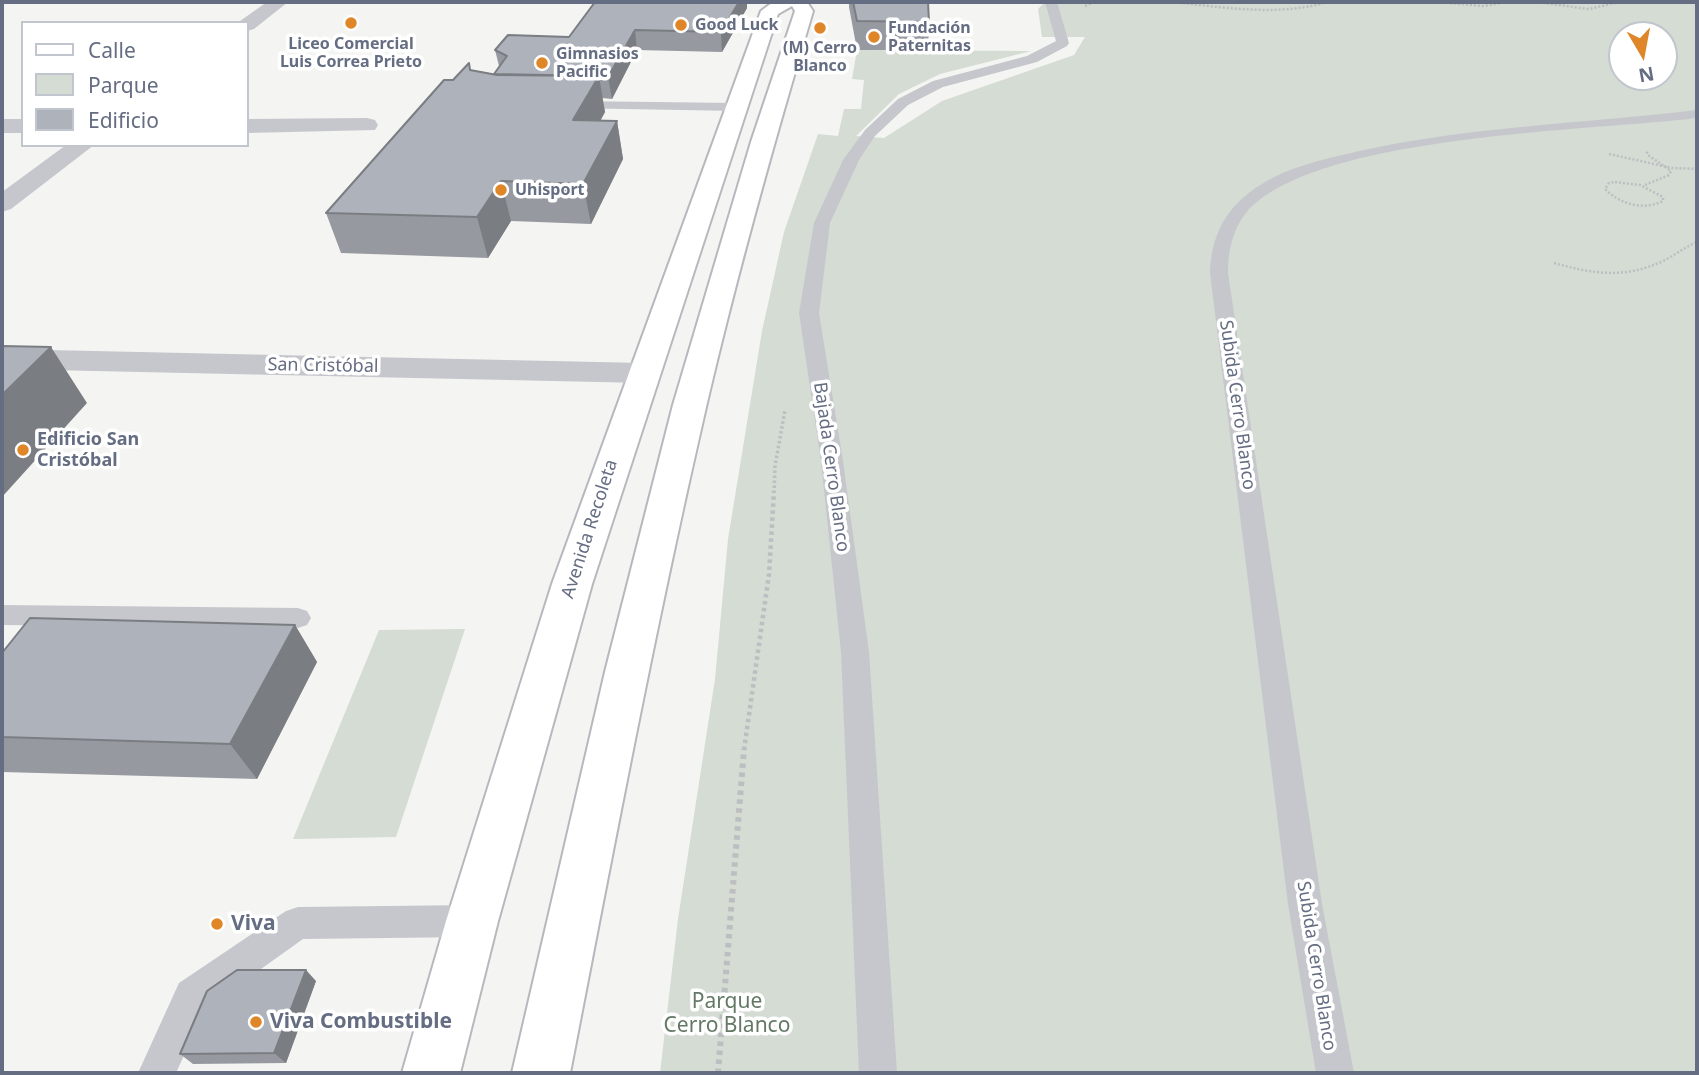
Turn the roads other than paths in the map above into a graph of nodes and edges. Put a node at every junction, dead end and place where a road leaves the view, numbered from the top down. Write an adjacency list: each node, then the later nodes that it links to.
1 (279, 2): 5 (street)
2 (786, 2): 7 (main road, Avenida Recoleta)
3 (798, 2): 17 (main road)
4 (1051, 2): 24 (lane, Bajada Cerro Blanco)
5 (248, 24)
6 (561, 105): 7 (lane)
7 (737, 107): 16 (main road, Avenida Recoleta)
8 (1697, 114): 25 (lane, Subida Cerro Blanco)
9 (248, 125): 10 (street)
10 (367, 125)
11 (2, 126): 12 (street)
12 (21, 126)
13 (79, 147): 14 (street)
14 (2, 204)
15 (2, 359): 16 (street, San Cristóbal)
16 (644, 373): 17 (main road); 20 (main road, Avenida Recoleta)
17 (691, 399): 23 (main road)
18 (2, 615): 19 (lane)
19 (298, 618)
20 (472, 921): 21 (lane); 22 (main road, Avenida Recoleta)
21 (157, 1073)
22 (431, 1073)
23 (541, 1073)
24 (878, 1073)
25 (1335, 1073)

